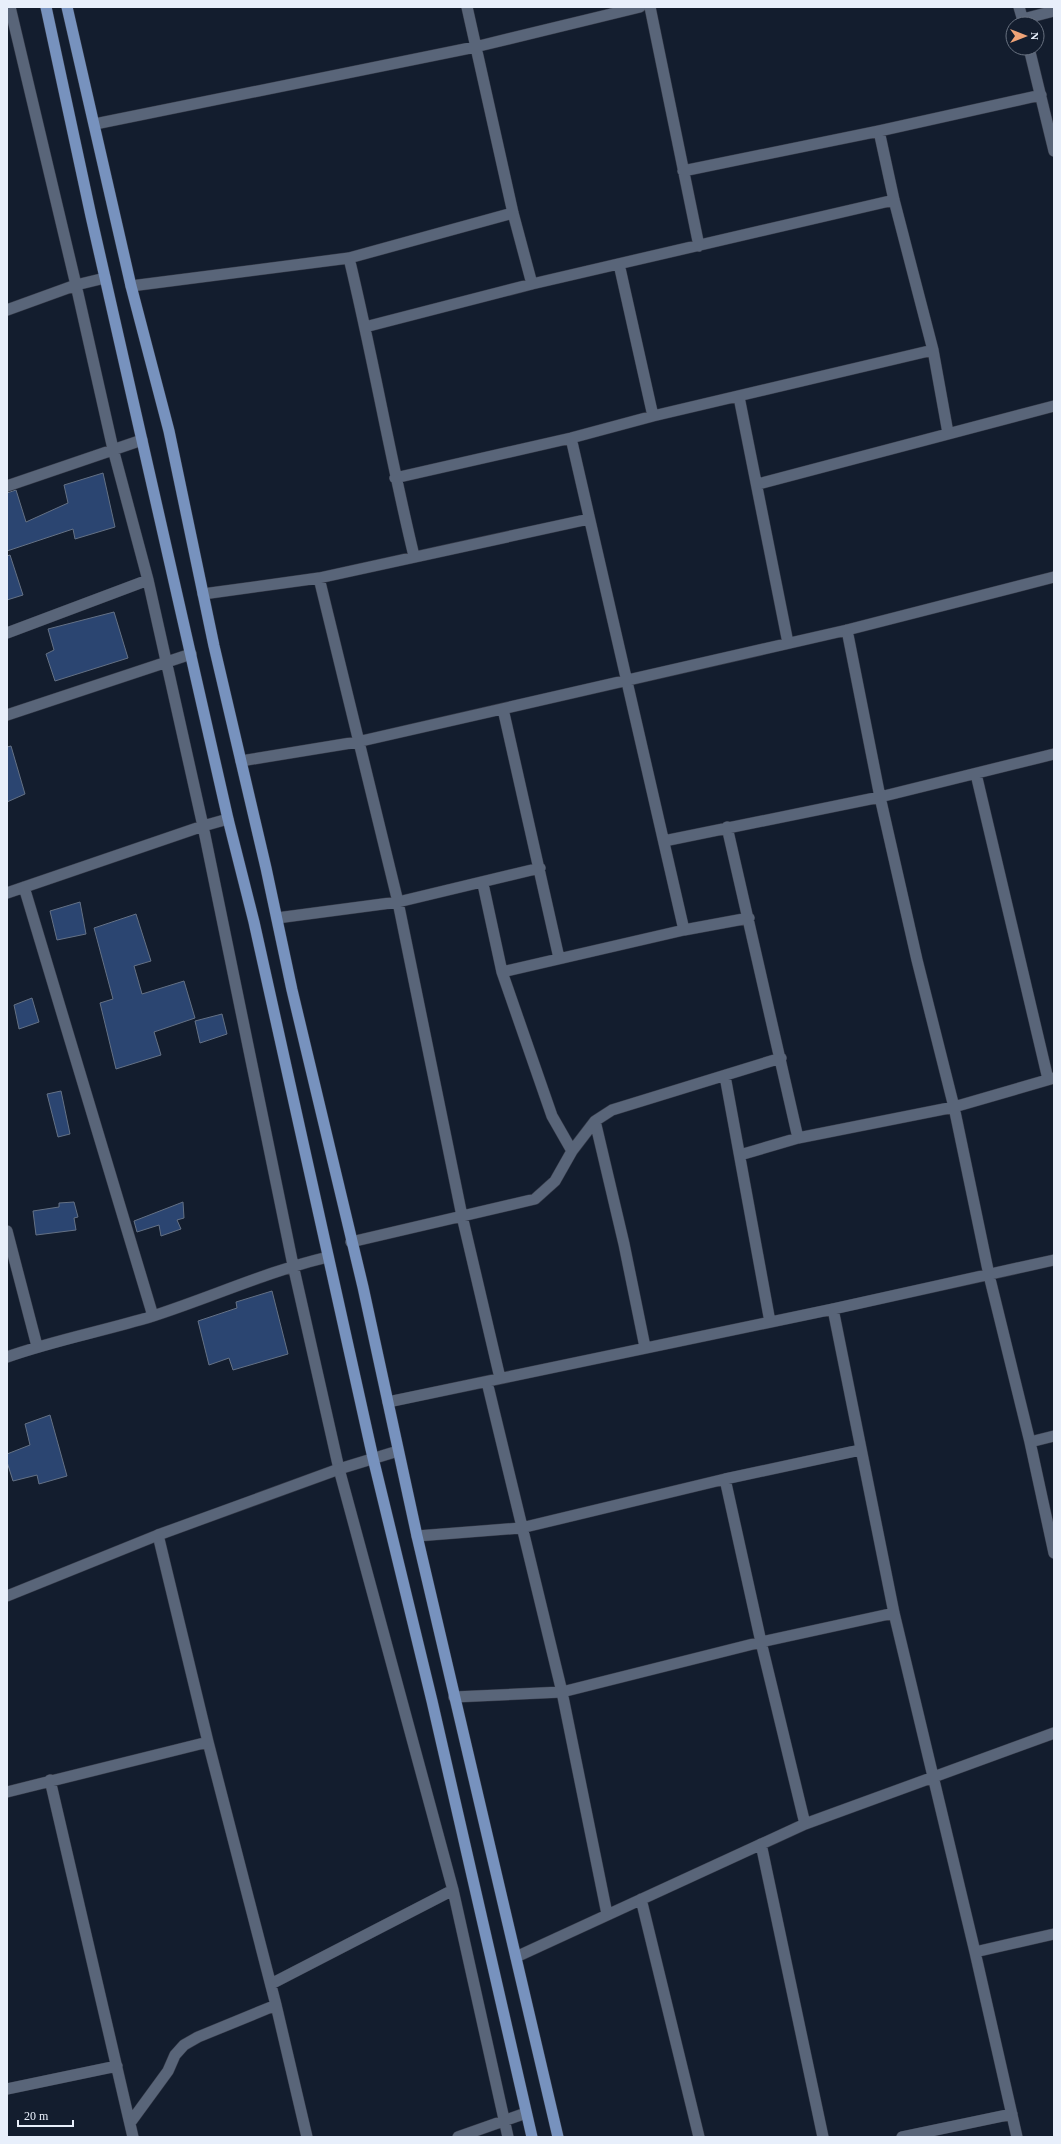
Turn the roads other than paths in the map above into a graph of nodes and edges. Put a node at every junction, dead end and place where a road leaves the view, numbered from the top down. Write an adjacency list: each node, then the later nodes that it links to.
1 (10, 7): 23 (street)
2 (46, 7): 21 (main road)
3 (68, 7): 12 (main road)
4 (467, 7): 9 (street)
5 (640, 7): 9 (street)
6 (650, 7): 15 (street)
7 (1054, 11): 8 (street)
8 (1040, 16)
9 (475, 47): 12 (street); 17 (street)
10 (1032, 56): 11 (street)
11 (1040, 95): 13 (street); 14 (street)
12 (95, 124): 24 (main road)
13 (879, 131): 15 (street); 16 (street)
14 (1054, 151)
15 (683, 171): 18 (street)
16 (894, 200): 18 (street); 27 (street)
17 (513, 213): 19 (street); 22 (street)
18 (699, 246): 20 (street)
19 (349, 258): 24 (street); 26 (street)
20 (619, 264): 22 (street); 30 (street)
21 (105, 278): 23 (street); 33 (main road)
22 (532, 284): 26 (street)
23 (76, 285): 25 (street); 34 (street)
24 (131, 286): 43 (main road)
25 (7, 310)
26 (365, 327): 35 (street)
27 (933, 350): 28 (street); 31 (street)
28 (739, 397): 30 (street); 36 (street)
29 (1054, 406): 31 (street)
30 (653, 416): 32 (street)
31 (948, 433): 36 (street)
32 (570, 438): 35 (street); 38 (street)
33 (142, 440): 34 (street); 47 (main road)
34 (113, 449): 37 (street); 42 (street)
35 (395, 478): 39 (street)
36 (758, 484): 46 (street)
37 (7, 486)
38 (589, 519): 39 (street); 49 (street)
39 (414, 556): 41 (street)
40 (1054, 577): 44 (street)
41 (319, 578): 43 (street); 52 (street)
42 (148, 580): 45 (street); 48 (street)
43 (203, 594): 54 (main road)
44 (847, 630): 46 (street); 56 (street)
45 (7, 633)
46 (788, 643): 49 (street)
47 (191, 654): 48 (street); 57 (main road)
48 (166, 662): 51 (street); 58 (street)
49 (627, 680): 50 (street); 60 (street)
50 (504, 709): 52 (street); 61 (street)
51 (7, 715)
52 (357, 742): 54 (street); 65 (street)
53 (1054, 754): 55 (street)
54 (241, 760): 66 (main road)
55 (976, 774): 56 (street); 73 (street)
56 (880, 797): 59 (street); 74 (street)
57 (228, 820): 58 (street); 82 (main road)
58 (202, 826): 63 (street); 84 (street)
59 (727, 827): 60 (street); 67 (street)
60 (664, 841): 68 (street)
61 (540, 868): 62 (street); 69 (street)
62 (483, 884): 65 (street); 70 (street)
63 (24, 887): 64 (street); 87 (street)
64 (7, 892)
65 (398, 902): 66 (street); 79 (street)
66 (277, 918): 81 (main road)
67 (749, 918): 68 (street); 71 (street)
68 (684, 930): 69 (street)
69 (559, 958): 70 (street)
70 (502, 972): 77 (street)
71 (781, 1058): 72 (street); 76 (street)
72 (725, 1076): 75 (street); 78 (street)
73 (1051, 1079): 74 (street)
74 (954, 1107): 76 (street); 85 (street)
75 (595, 1121): 77 (street); 90 (street)
76 (798, 1138): 78 (street)
77 (572, 1151): 79 (street)
78 (740, 1155): 88 (street)
79 (462, 1216): 81 (street); 92 (street)
80 (8, 1236): 89 (street)
81 (351, 1242): 94 (main road)
82 (328, 1257): 84 (street); 99 (main road)
83 (1054, 1260): 85 (street)
84 (293, 1265): 87 (street); 100 (street)
85 (989, 1275): 86 (street); 96 (street)
86 (833, 1309): 88 (street); 98 (street)
87 (153, 1316): 89 (street)
88 (770, 1322): 90 (street)
89 (38, 1346): 91 (street)
90 (645, 1348): 92 (street)
91 (7, 1358)
92 (500, 1378): 93 (street)
93 (487, 1382): 94 (street); 102 (street)
94 (388, 1402): 97 (main road)
95 (1054, 1436): 96 (street)
96 (1030, 1442): 105 (street)
97 (398, 1450): 99 (street); 104 (main road)
98 (860, 1450): 101 (street); 107 (street)
99 (373, 1458): 100 (street); 128 (main road)
100 (339, 1469): 103 (street); 118 (street)
101 (725, 1479): 102 (street); 108 (street)
102 (521, 1528): 104 (street); 109 (street)
103 (158, 1535): 106 (street); 112 (street)
104 (417, 1536): 110 (main road)
105 (1054, 1553)
106 (7, 1596)
107 (894, 1612): 108 (street); 113 (street)
108 (761, 1642): 109 (street); 116 (street)
109 (562, 1692): 110 (street); 120 (street)
110 (454, 1697): 123 (main road)
111 (1054, 1734): 113 (street)
112 (208, 1742): 114 (street); 124 (street)
113 (932, 1777): 116 (street); 122 (street)
114 (50, 1780): 115 (street); 126 (street)
115 (7, 1792)
116 (805, 1824): 117 (street)
117 (761, 1844): 119 (street); 139 (street)
118 (453, 1890): 124 (street); 130 (street)
119 (641, 1899): 120 (street); 138 (street)
120 (607, 1914): 123 (street)
121 (1054, 1934): 122 (street)
122 (975, 1952): 129 (street)
123 (516, 1957): 137 (main road)
124 (271, 1984): 125 (street)
125 (276, 2005): 131 (street); 133 (street)
126 (117, 2066): 127 (street); 131 (street)
127 (7, 2089)
128 (526, 2113): 130 (street); 136 (main road)
129 (1012, 2114): 140 (street); 141 (street)
130 (505, 2121): 134 (street); 135 (street)
131 (130, 2123): 132 (street)
132 (133, 2137)
133 (307, 2137)
134 (458, 2137)
135 (508, 2137)
136 (532, 2137)
137 (558, 2137)
138 (699, 2137)
139 (823, 2137)
140 (902, 2137)
141 (1017, 2137)

